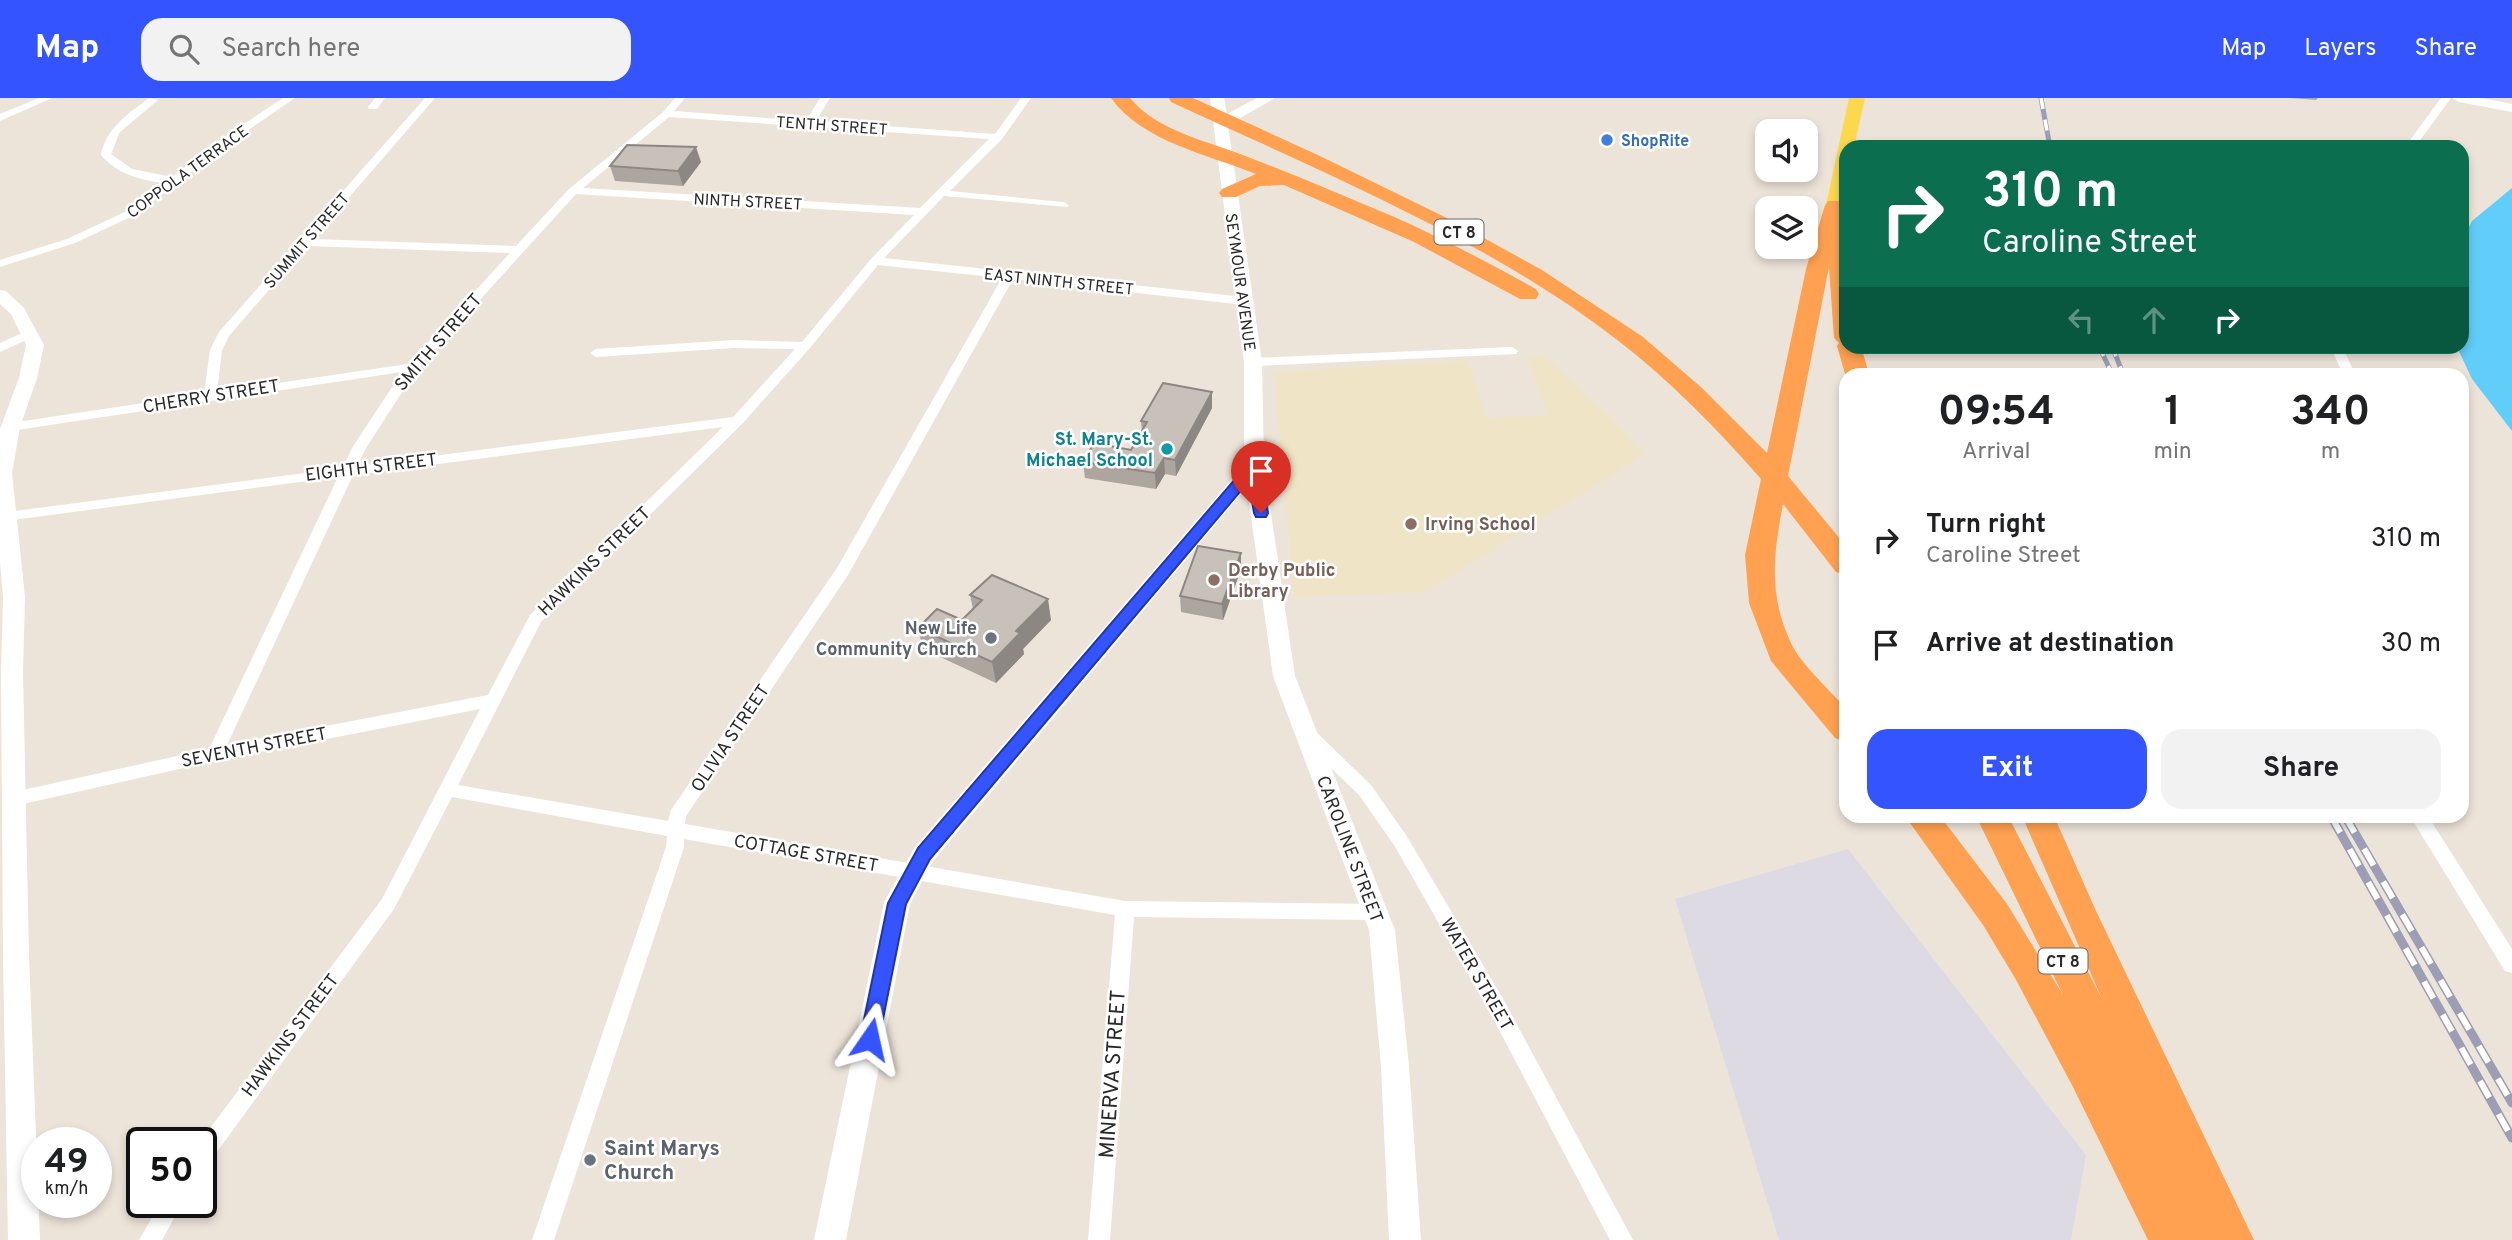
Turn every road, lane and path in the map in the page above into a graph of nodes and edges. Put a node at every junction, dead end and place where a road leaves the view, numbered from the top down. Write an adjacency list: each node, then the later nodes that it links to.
1 (47, 98): 20 (street)
2 (290, 98): 28 (street, COPPOLA TERRACE)
3 (380, 98): 17 (street)
4 (430, 98): 37 (street, SUMMIT STREET)
5 (680, 98): 19 (street, SMITH STREET)
6 (825, 98): 21 (street)
7 (1026, 98): 23 (street, HAWKINS STREET)
8 (1120, 98): 24 (highway)
9 (1178, 98): 53 (highway, CT 8)
10 (1204, 98): 53 (highway, CT 8)
11 (1217, 98): 22 (main road, SEYMOUR AVENUE)
12 (1268, 98): 22 (main road)
13 (1857, 98): 25 (main road)
14 (2446, 98): 26 (street)
15 (2459, 98): 18 (main road)
16 (153, 100): 28 (street)
17 (373, 107)
18 (2512, 108)
19 (667, 114): 21 (street, TENTH STREET); 31 (street, SMITH STREET)
20 (0, 118)
21 (810, 124): 23 (street, TENTH STREET)
22 (1222, 127): 24 (highway); 27 (main road, SEYMOUR AVENUE)
23 (998, 136): 32 (street, HAWKINS STREET)
24 (1170, 136): 27 (highway)
25 (1848, 140)
26 (2415, 140)
27 (1224, 156): 29 (highway); 33 (main road, SEYMOUR AVENUE)
28 (175, 180): 41 (street, COPPOLA TERRACE)
29 (1286, 181): 33 (highway); 53 (highway)
30 (1839, 184): 35 (main road)
31 (573, 191): 36 (street, NINTH STREET); 38 (street, SMITH STREET)
32 (942, 193): 34 (street); 36 (street, HAWKINS STREET)
33 (1229, 193): 44 (main road, SEYMOUR AVENUE)
34 (1063, 205)
35 (1835, 205): 39 (highway); 63 (highway)
36 (923, 212): 40 (street, HAWKINS STREET)
37 (305, 242): 38 (street); 52 (street, SUMMIT STREET)
38 (520, 250): 51 (street, SMITH STREET)
39 (1839, 253)
40 (875, 261): 42 (street, EAST NINTH STREET); 46 (street, HAWKINS STREET)
41 (0, 264)
42 (1009, 276): 44 (street, EAST NINTH STREET); 73 (street, OLIVIA STREET)
43 (0, 295): 45 (main road)
44 (1244, 300): 50 (main road, SEYMOUR AVENUE)
45 (31, 333): 47 (street); 55 (main road)
46 (805, 346): 49 (street); 54 (street, HAWKINS STREET)
47 (0, 348)
48 (1512, 351): 50 (street)
49 (596, 353)
50 (1253, 362): 56 (main road, SEYMOUR AVENUE)
51 (412, 366): 52 (street, CHERRY STREET); 57 (street, SMITH STREET)
52 (210, 396): 55 (street, CHERRY STREET)
53 (1716, 411): 58 (highway, CT 8); 58 (highway, CT 8)
54 (737, 421): 57 (street, EIGHTH STREET); 62 (street, HAWKINS STREET)
55 (10, 427): 59 (main road)
56 (1254, 466): 64 (main road, CAROLINE STREET); 74 (main road)
57 (349, 470): 59 (street, EIGHTH STREET); 65 (street, SMITH STREET)
58 (1810, 503): 60 (highway, CT 8); 61 (highway, CT 8)
59 (5, 516): 67 (main road)
60 (1839, 525)
61 (1839, 553)
62 (495, 700): 65 (street, SEVENTH STREET); 66 (street, HAWKINS STREET)
63 (1839, 722)
64 (1303, 729): 77 (main road, CAROLINE STREET); 89 (street, WATER STREET)
65 (215, 754): 67 (street, SEVENTH STREET)
66 (449, 790): 73 (street, COTTAGE STREET); 80 (street, HAWKINS STREET)
67 (14, 799): 78 (main road)
68 (1926, 823): 90 (highway)
69 (1995, 823): 81 (highway, CT 8)
70 (2032, 823): 76 (highway, CT 8)
71 (2041, 823): 76 (highway)
72 (2424, 823): 79 (street)
73 (676, 830): 74 (street, COTTAGE STREET); 85 (street, OLIVIA STREET)
74 (913, 873): 75 (street, COTTAGE STREET); 86 (main road)
75 (1125, 908): 77 (street, COTTAGE STREET); 87 (street, MINERVA STREET)
76 (2079, 911): 81 (highway, CT 8)
77 (1374, 912): 88 (main road, CAROLINE STREET)
78 (8, 960): 83 (main road)
79 (2512, 965)
80 (217, 1135)
81 (2188, 1176): 91 (highway, CT 8); 92 (highway, CT 8)
82 (163, 1218): 84 (street)
83 (24, 1240)
84 (150, 1240)
85 (543, 1240)
86 (830, 1240)
87 (1099, 1240)
88 (1405, 1240)
89 (1622, 1240)
90 (2170, 1240)
91 (2200, 1240)
92 (2234, 1240)

